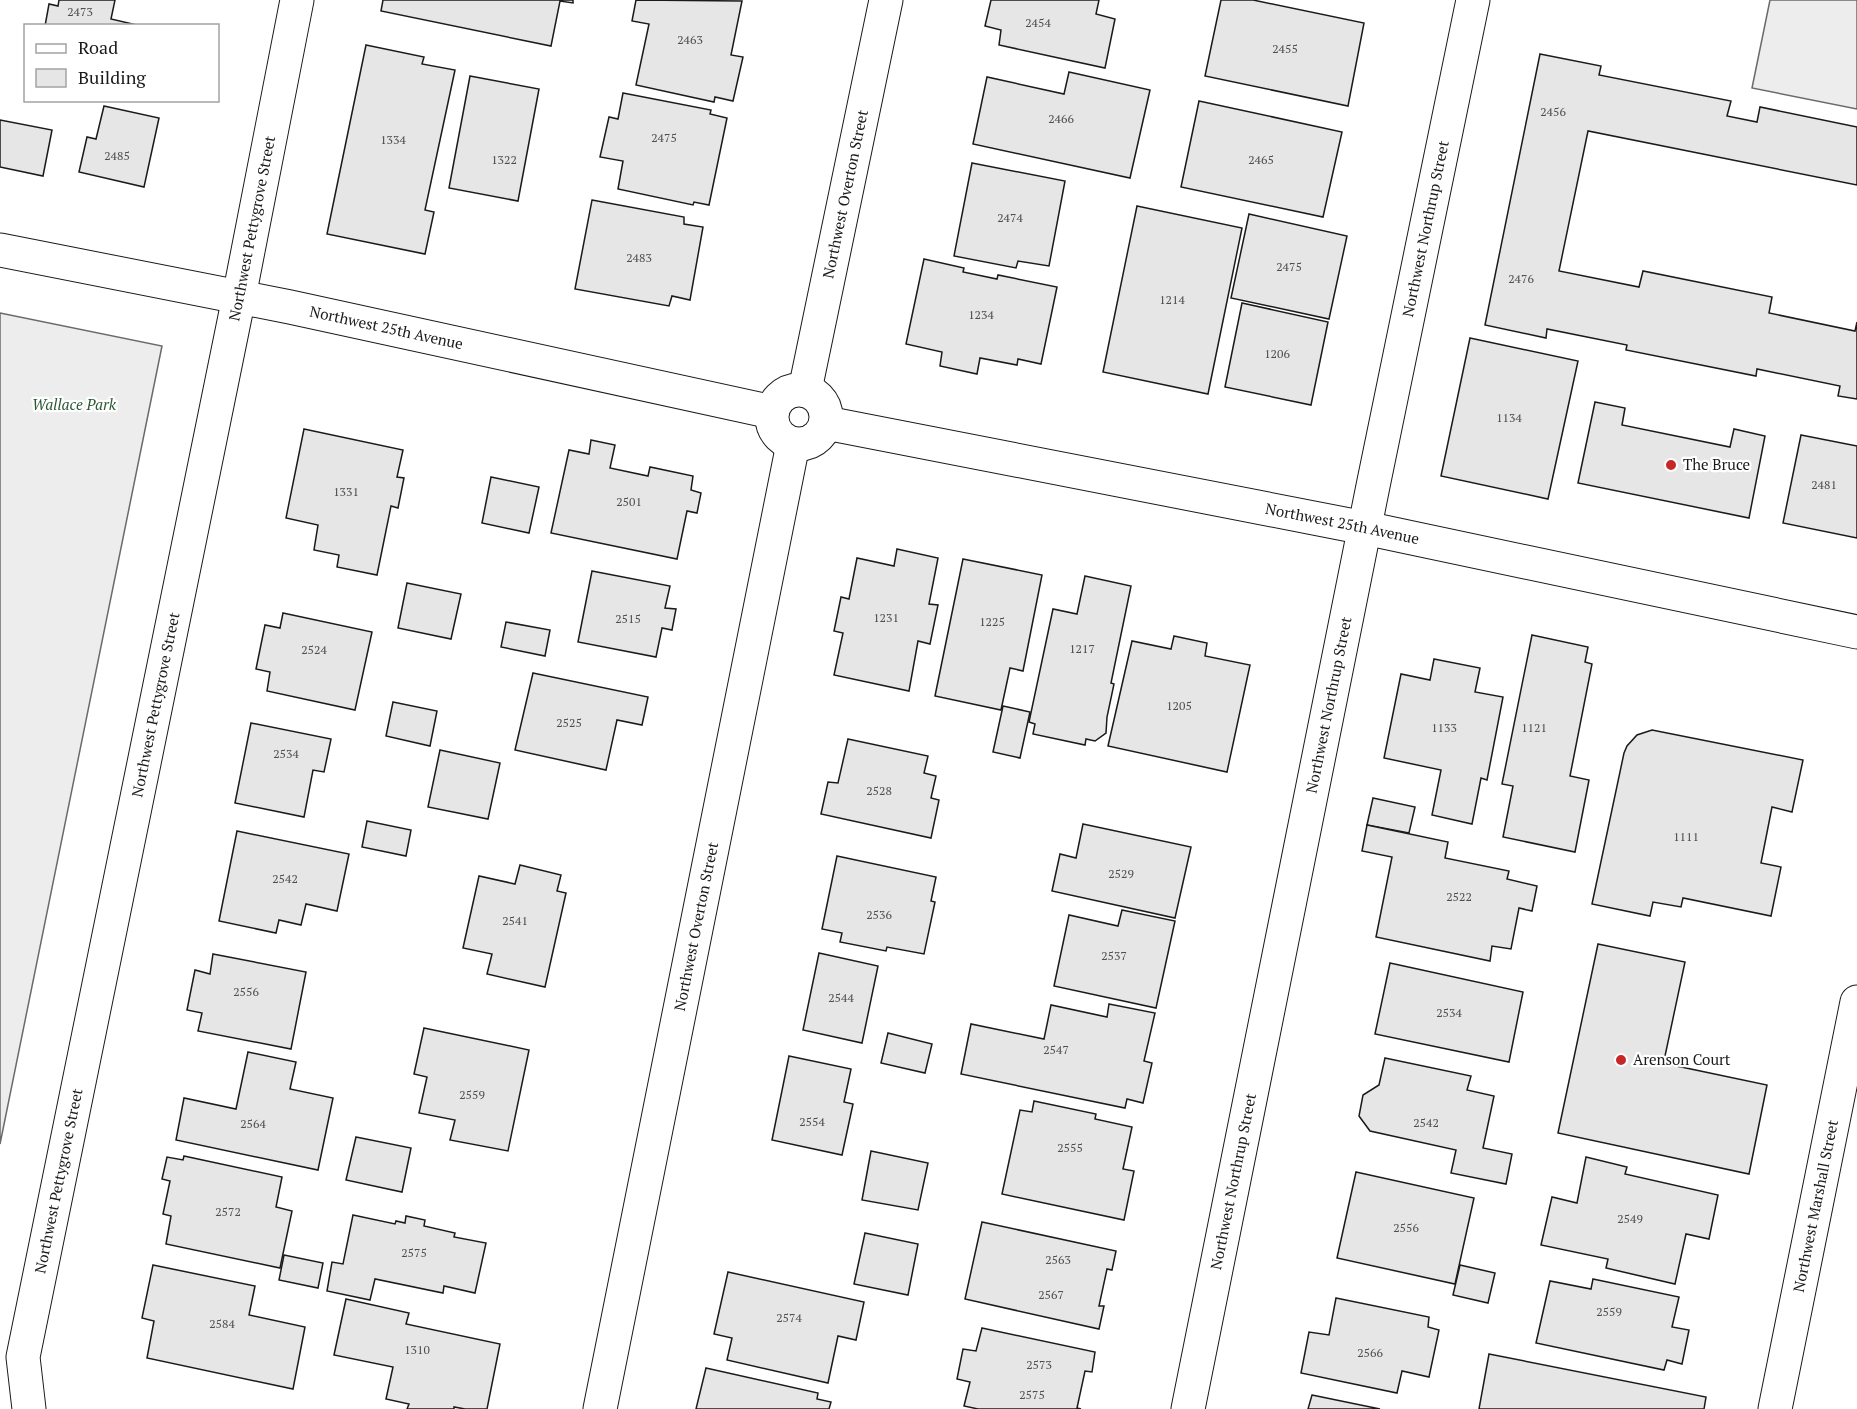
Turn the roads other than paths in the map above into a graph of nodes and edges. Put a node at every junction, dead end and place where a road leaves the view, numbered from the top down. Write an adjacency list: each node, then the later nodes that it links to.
1 (297, 0): 5 (street, Northwest Pettygrove Street)
2 (886, 0): 6 (street, Northwest Overton Street)
3 (1473, 0): 10 (street, Northwest Northrup Street)
4 (0, 250): 5 (street, Northwest 25th Avenue)
5 (239, 297): 7 (street, Northwest 25th Avenue); 13 (street, Northwest Pettygrove Street)
6 (805, 390): 7 (street); 8 (street)
7 (772, 412): 9 (street)
8 (826, 423): 9 (street); 10 (street, Northwest 25th Avenue)
9 (793, 444): 14 (street, Northwest Overton Street)
10 (1365, 528): 11 (street, Northwest 25th Avenue); 15 (street, Northwest Northrup Street)
11 (1857, 632)
12 (1857, 1002): 16 (street, Northwest Marshall Street)
13 (29, 1409)
14 (600, 1409)
15 (1188, 1409)
16 (1775, 1409)

